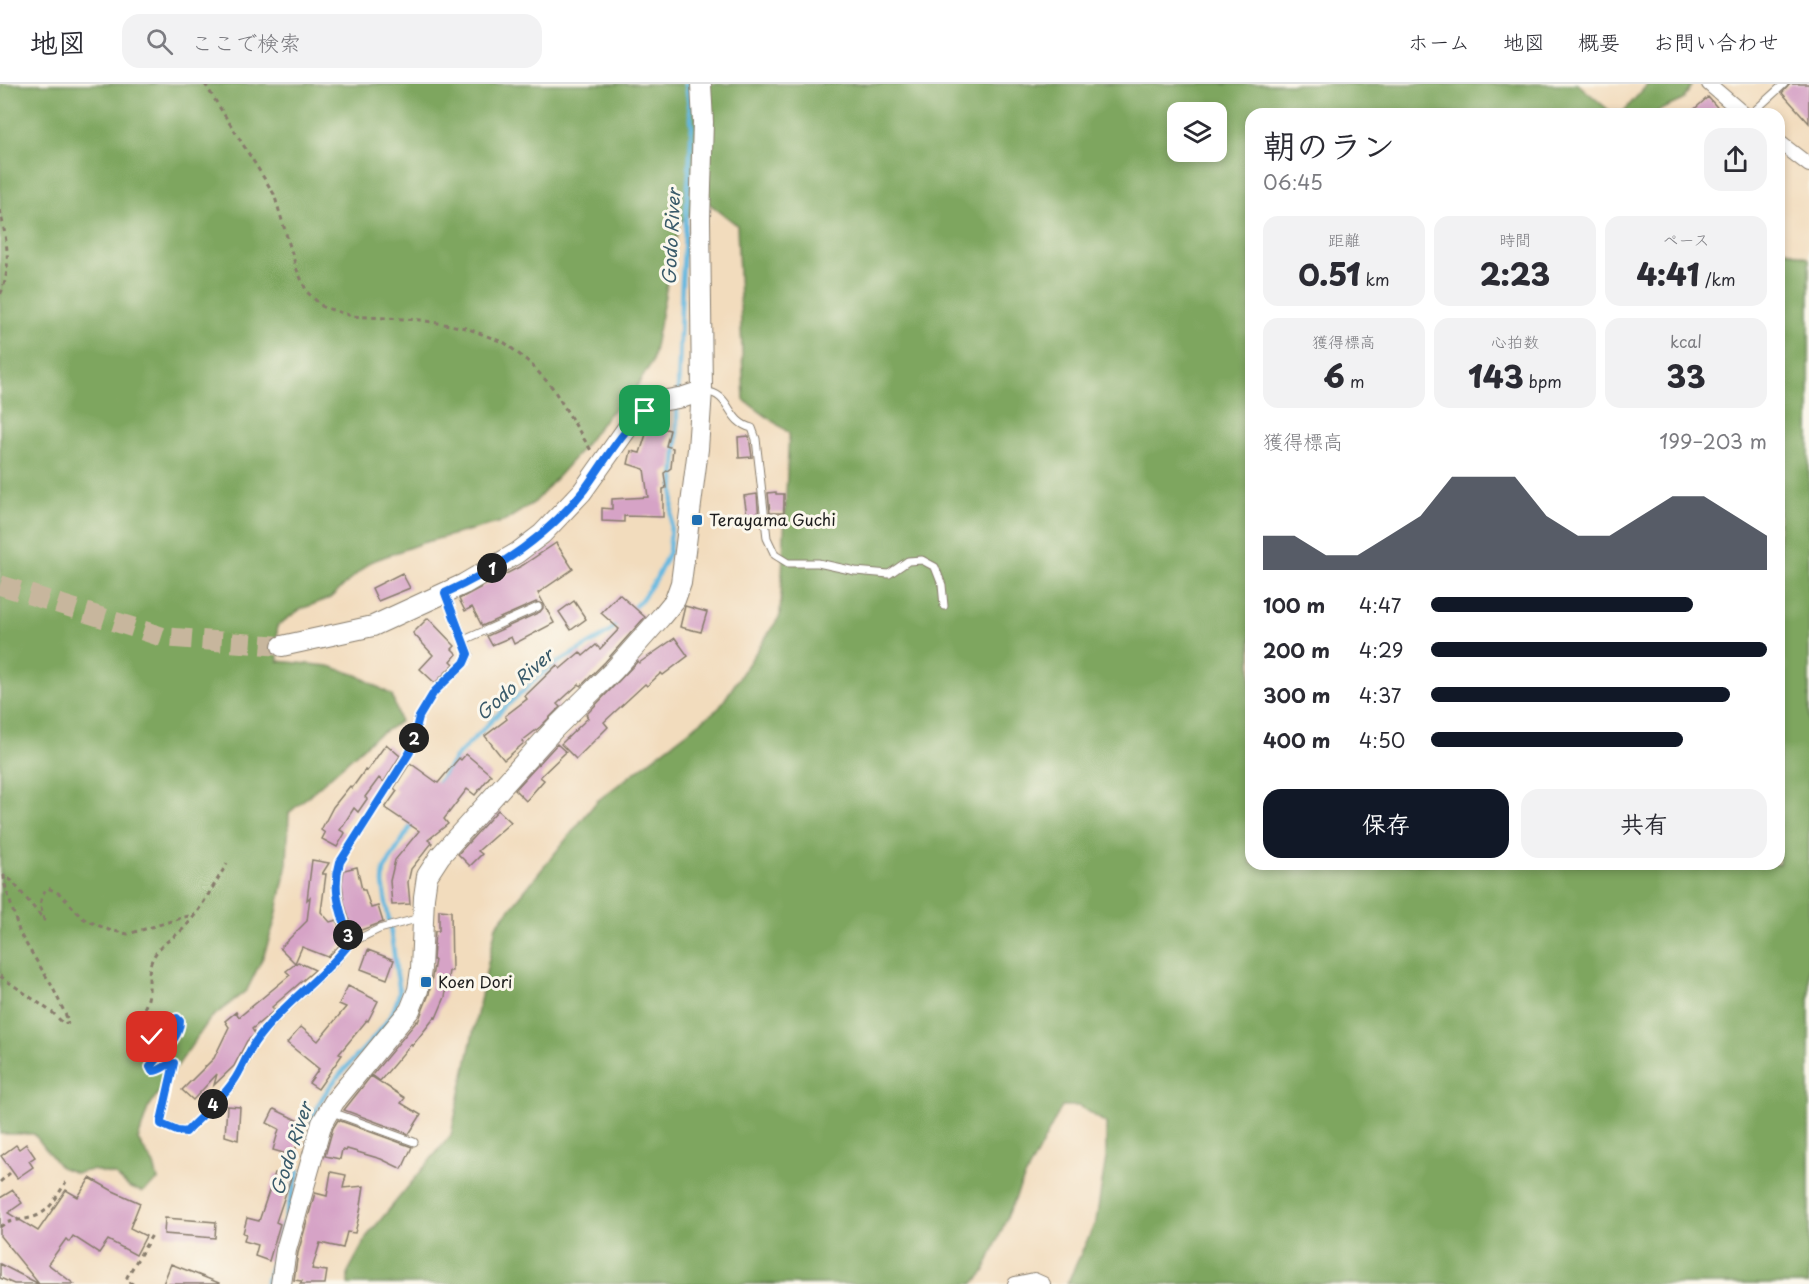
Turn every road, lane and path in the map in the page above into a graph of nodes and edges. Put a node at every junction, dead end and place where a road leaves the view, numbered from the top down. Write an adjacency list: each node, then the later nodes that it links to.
1 (205, 84): 12 (path)
2 (701, 84): 11 (street)
3 (1709, 84): 5 (street)
4 (1784, 84): 6 (lane)
5 (1737, 108)
6 (1758, 108)
7 (1785, 147): 8 (street)
8 (1809, 165)
9 (0, 210): 10 (path)
10 (0, 295)
11 (702, 391): 12 (street); 14 (lane); 20 (street)
12 (601, 466): 13 (street)
13 (445, 593): 16 (lane); 17 (street)
14 (944, 606)
15 (538, 607): 16 (lane)
16 (464, 640): 21 (lane)
17 (282, 646)
18 (227, 864): 19 (path)
19 (195, 914): 22 (path); 24 (path)
20 (423, 917): 21 (lane); 23 (street)
21 (350, 943): 24 (lane)
22 (0, 976)
23 (330, 1111): 25 (lane); 32 (street)
24 (186, 1132)
25 (414, 1142)
26 (10, 1173): 27 (path)
27 (0, 1182)
28 (66, 1182): 29 (path)
29 (0, 1227)
30 (152, 1235): 31 (path)
31 (133, 1284)
32 (281, 1284)
33 (1015, 1284): 34 (street)
34 (1043, 1284)

